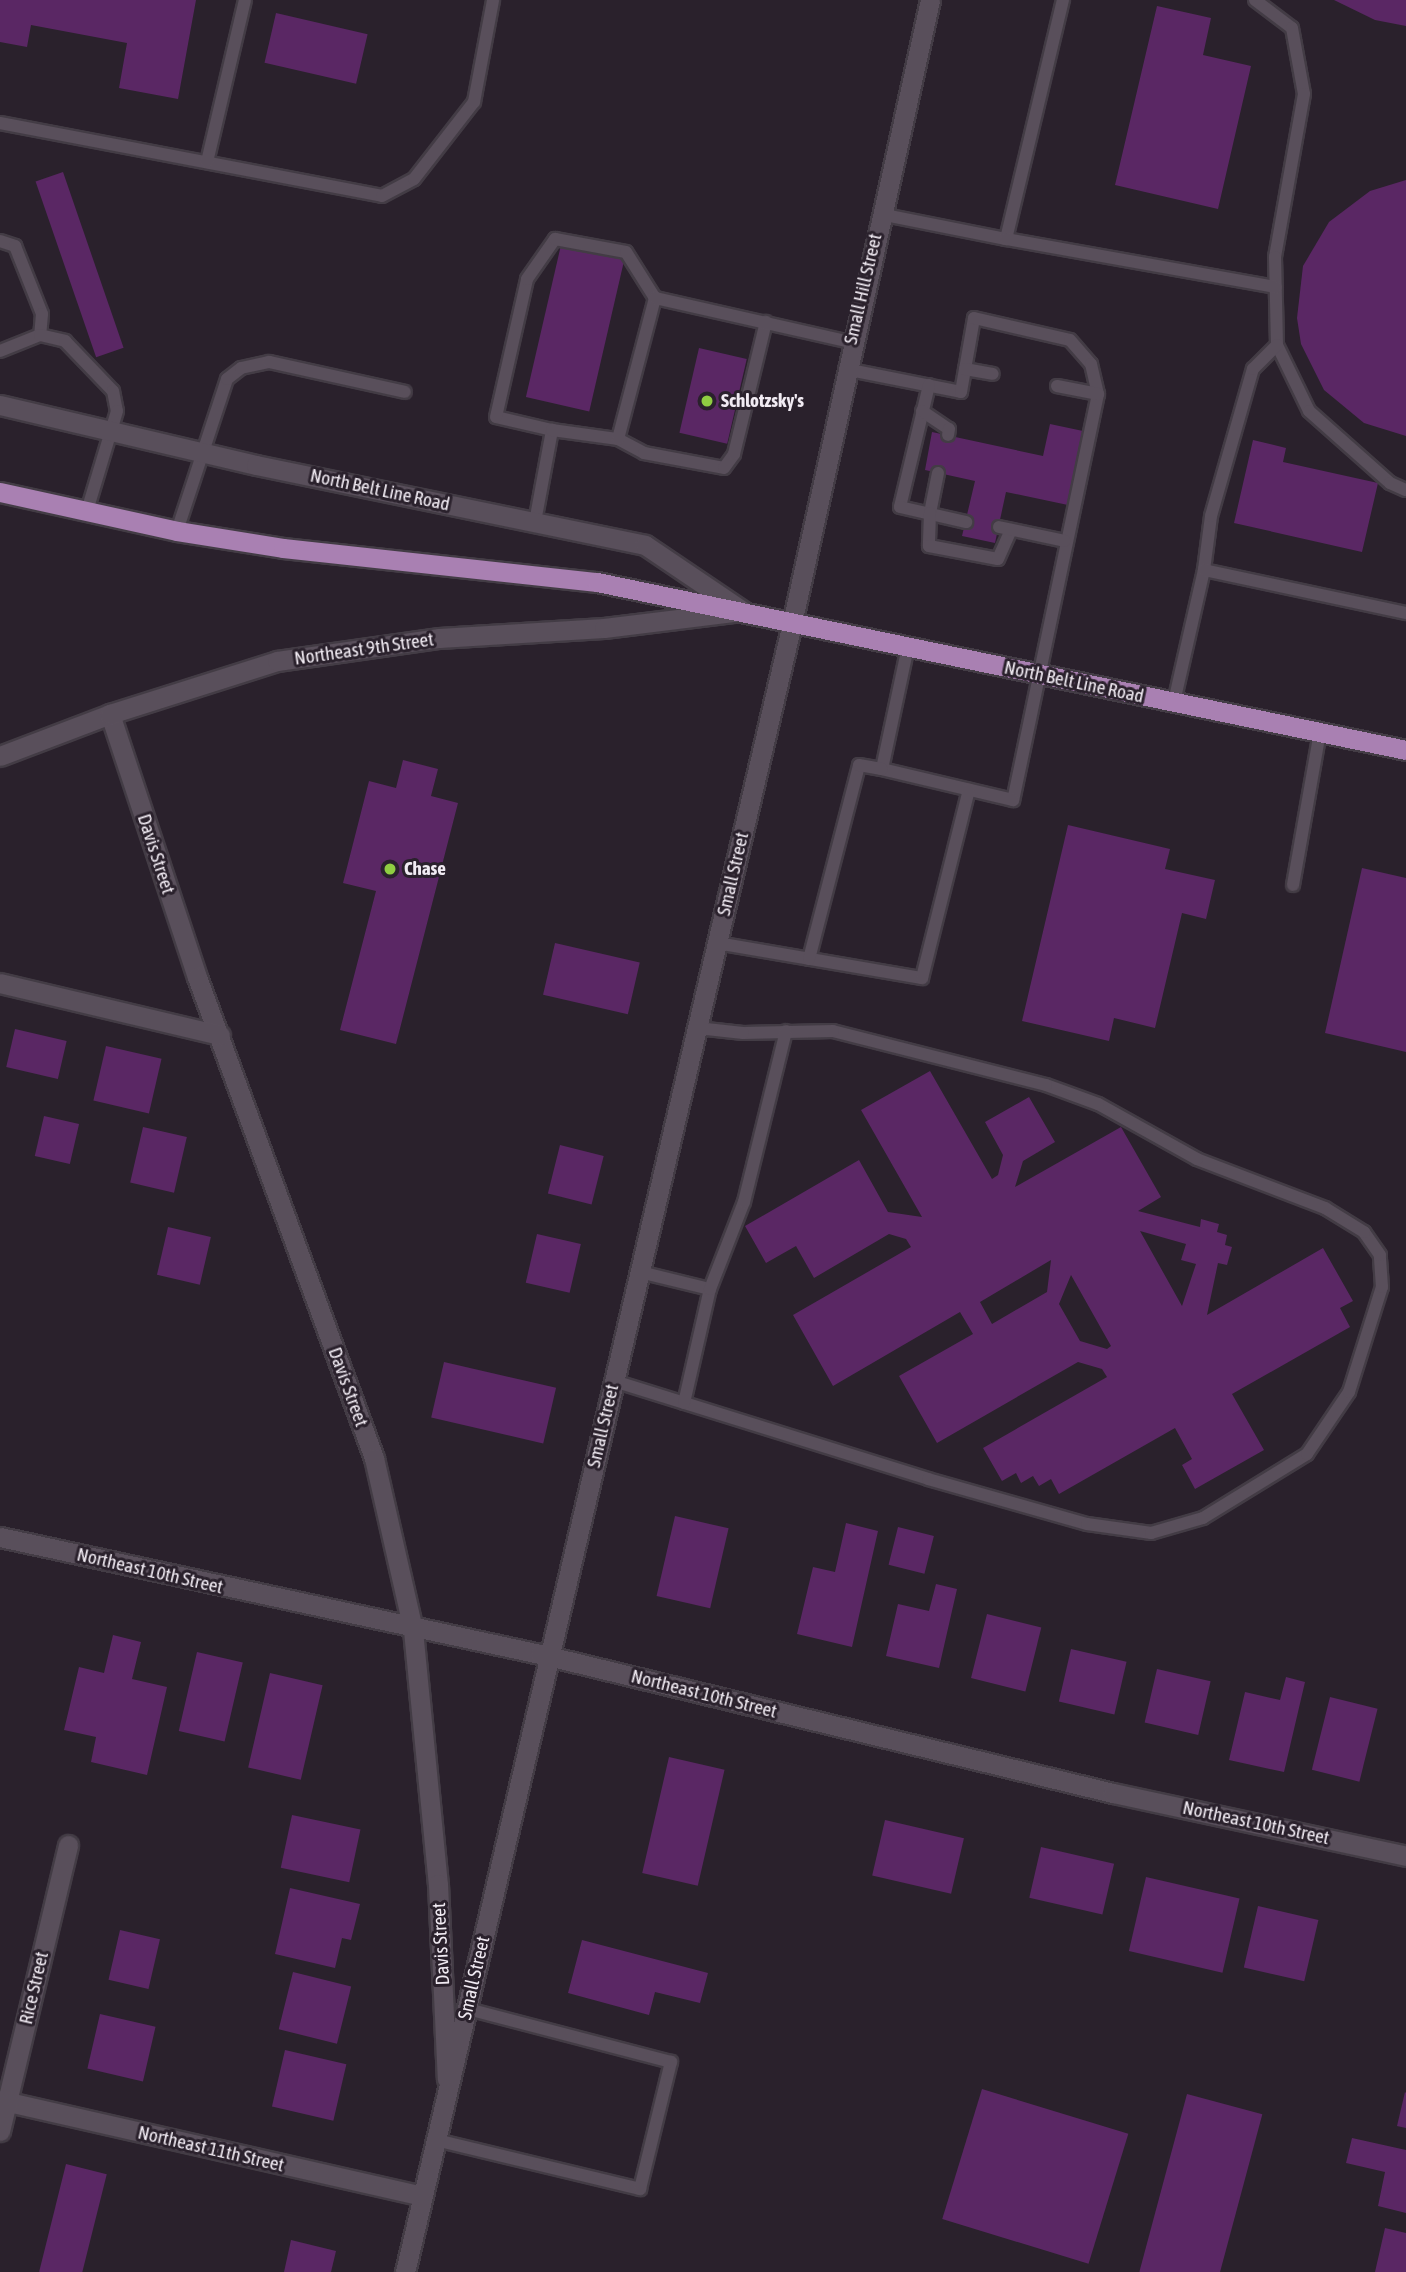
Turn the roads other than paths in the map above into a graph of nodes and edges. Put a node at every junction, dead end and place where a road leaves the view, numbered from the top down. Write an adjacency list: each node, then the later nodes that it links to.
1 (245, 0): 7 (lane)
2 (493, 0): 7 (lane)
3 (930, 0): 8 (street, Small Hill Street)
4 (1063, 0): 9 (lane)
5 (1255, 0): 11 (lane)
6 (0, 123): 7 (lane)
7 (207, 162)
8 (880, 214): 9 (lane); 15 (street, Small Hill Street)
9 (1006, 239): 11 (lane)
10 (0, 241): 14 (lane)
11 (1276, 286): 16 (lane)
12 (655, 298): 13 (lane); 27 (lane); 30 (lane)
13 (766, 322): 15 (lane); 30 (lane)
14 (40, 335): 17 (lane); 28 (lane)
15 (851, 342): 18 (street, Small Hill Street)
16 (1277, 345): 33 (lane); 41 (lane)
17 (0, 351)
18 (845, 369): 21 (lane); 42 (street, Small Hill Street)
19 (965, 369): 20 (lane); 21 (lane); 24 (lane)
20 (993, 374)
21 (929, 385): 26 (lane)
22 (1057, 386): 24 (lane)
23 (405, 392): 31 (lane)
24 (1098, 394): 40 (lane)
25 (0, 405): 28 (street, North Belt Line Road)
26 (922, 411): 29 (lane); 36 (lane)
27 (552, 430): 30 (lane); 38 (lane)
28 (110, 431): 31 (street, North Belt Line Road); 35 (lane)
29 (947, 435)
30 (618, 439)
31 (202, 452): 38 (street, North Belt Line Road); 39 (lane)
32 (938, 473): 36 (lane)
33 (1406, 490)
34 (0, 492): 35 (main road, North Belt Line Road)
35 (87, 511): 39 (main road, North Belt Line Road)
36 (930, 513): 37 (lane); 40 (lane)
37 (966, 522)
38 (535, 523): 43 (street, North Belt Line Road)
39 (177, 531): 43 (main road, North Belt Line Road)
40 (1065, 541): 47 (lane)
41 (1203, 570): 44 (lane); 48 (lane)
42 (802, 580): 45 (street, Small Street)
43 (743, 611): 45 (main road, North Belt Line Road); 49 (street, Northeast 9th Street)
44 (1406, 613)
45 (792, 624): 46 (main road, North Belt Line Road); 56 (street, Small Street)
46 (908, 647): 47 (main road, North Belt Line Road); 53 (lane)
47 (1039, 674): 48 (main road, North Belt Line Road); 54 (lane)
48 (1174, 702): 50 (main road, North Belt Line Road)
49 (110, 714): 52 (street, Northeast 9th Street); 61 (street, Davis Street)
50 (1320, 732): 51 (main road, North Belt Line Road); 55 (lane)
51 (1406, 750)
52 (0, 756)
53 (882, 769): 54 (lane); 57 (lane)
54 (969, 790): 57 (lane)
55 (1293, 885)
56 (717, 943): 57 (lane); 59 (street, Small Street)
57 (809, 959)
58 (0, 983): 61 (street)
59 (696, 1028): 60 (lane); 62 (street, Small Street)
60 (786, 1031): 63 (lane); 65 (lane)
61 (220, 1035): 67 (street, Davis Street)
62 (640, 1272): 63 (lane); 64 (street, Small Street)
63 (710, 1289): 65 (lane)
64 (614, 1381): 65 (lane); 68 (street, Small Street)
65 (684, 1404)
66 (0, 1537): 67 (street, Northeast 10th Street)
67 (413, 1630): 68 (street, Northeast 10th Street); 72 (street, Davis Street)
68 (549, 1656): 70 (street, Northeast 10th Street); 71 (street, Small Street)
69 (68, 1845): 73 (street, Rice Street)
70 (1406, 1856)
71 (467, 2009): 72 (street, Small Street); 75 (lane)
72 (447, 2091): 75 (street, Small Street)
73 (4, 2101): 74 (street, Rice Street); 76 (street, Northeast 11th Street)
74 (0, 2131)
75 (436, 2140): 76 (street, Small Street)
76 (422, 2196): 77 (street, Small Street)
77 (405, 2272)

